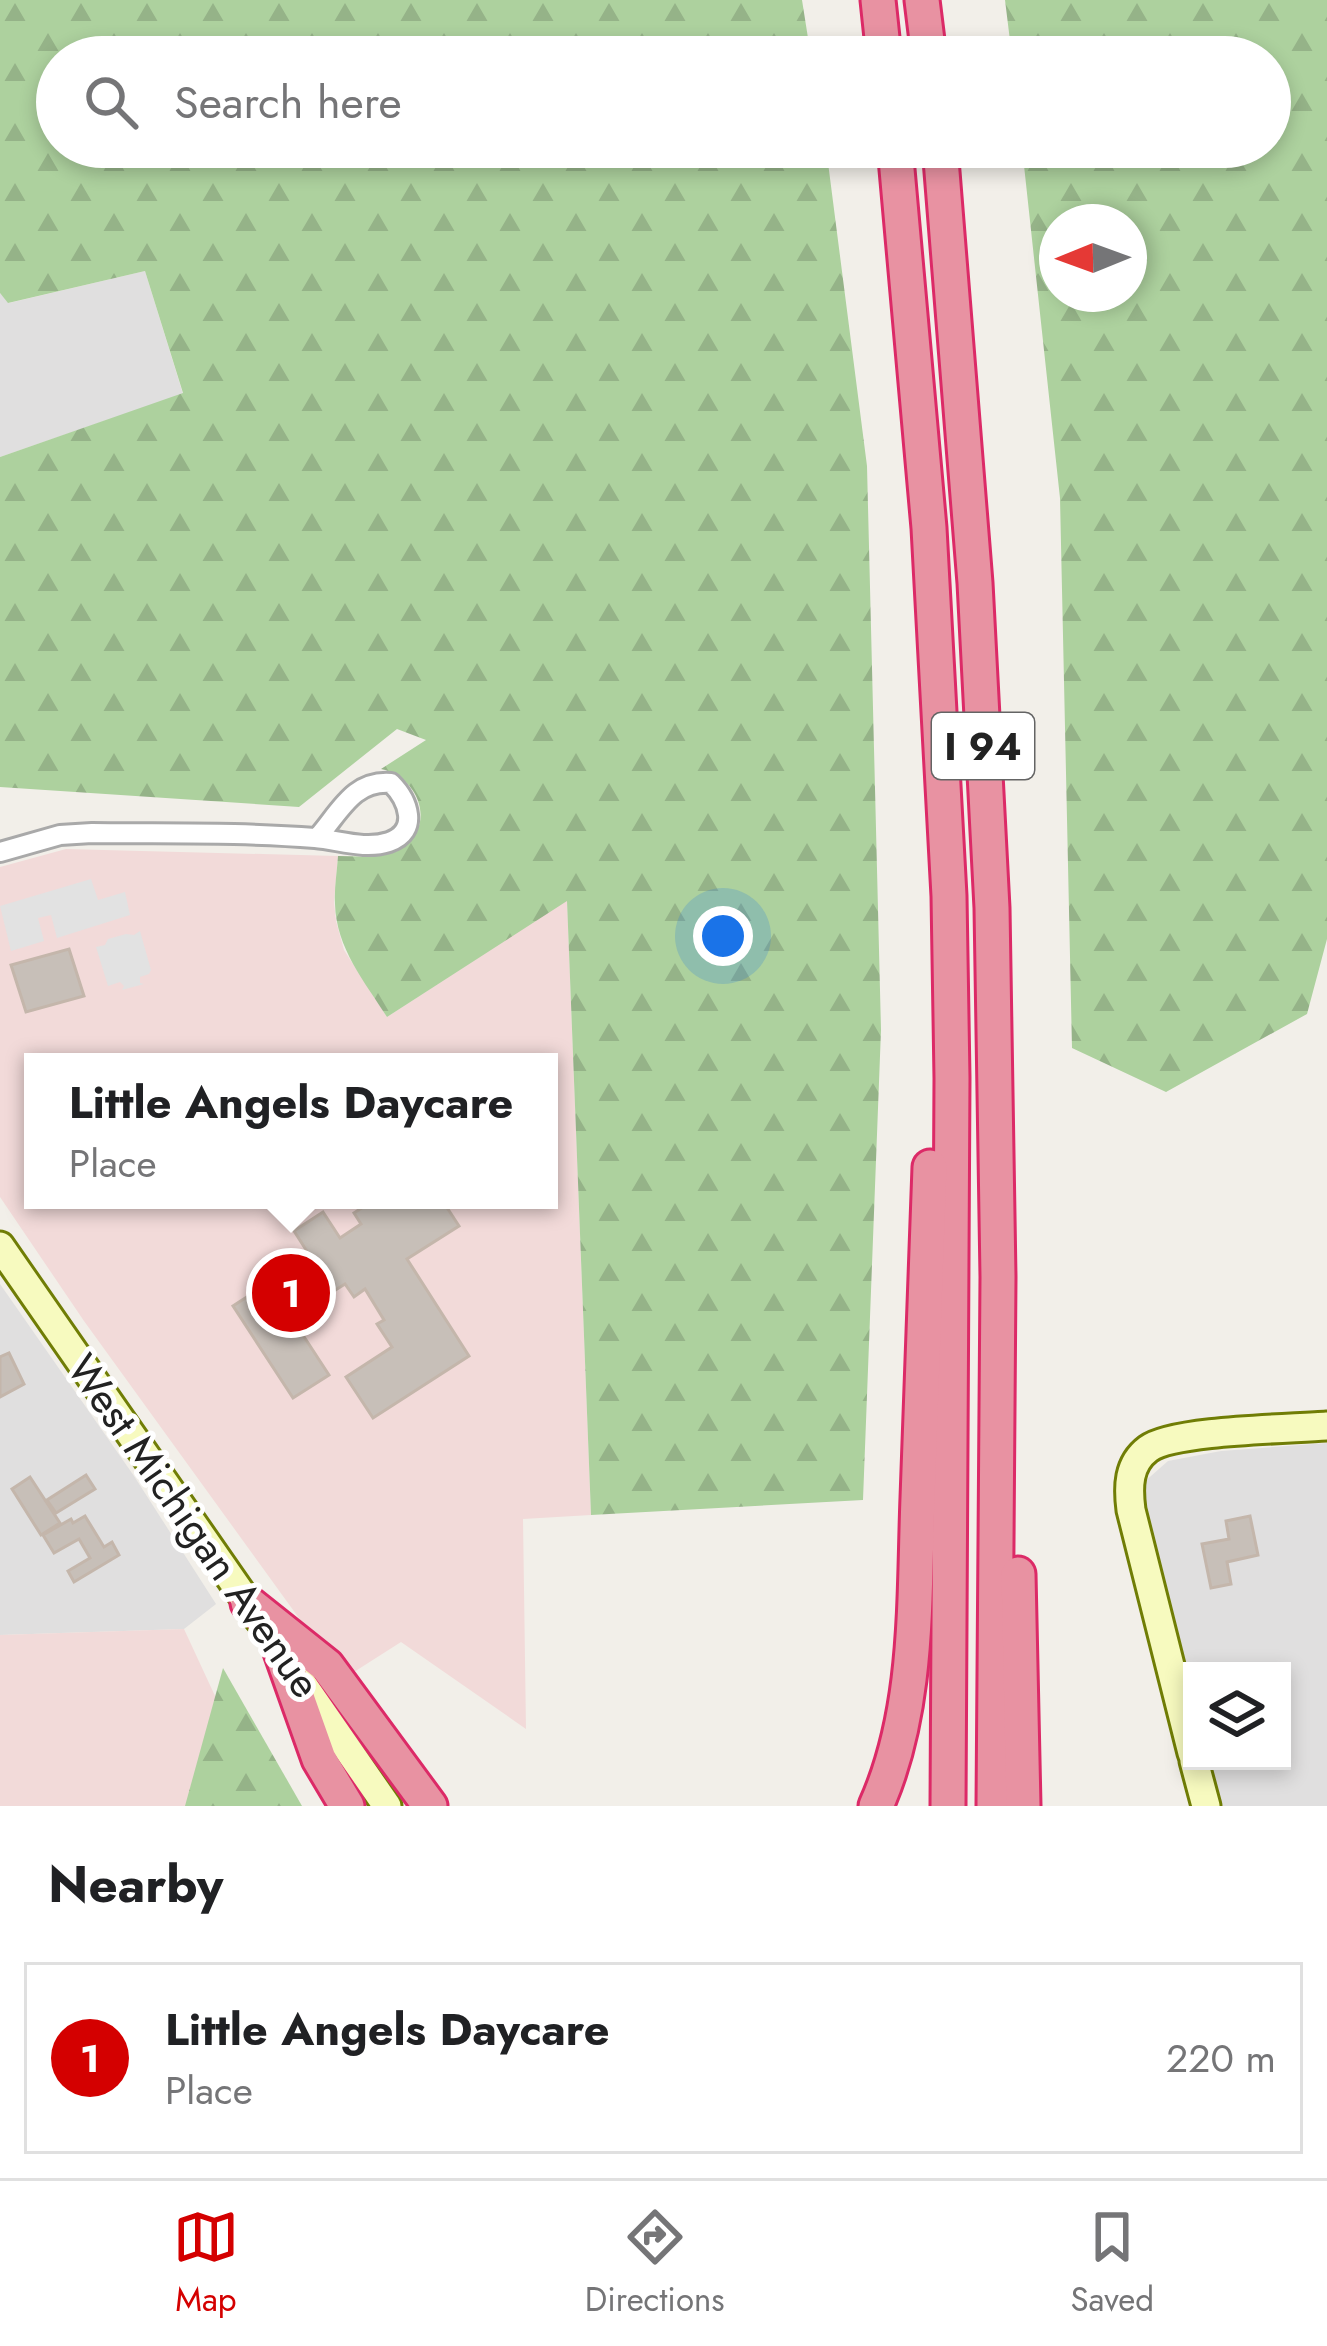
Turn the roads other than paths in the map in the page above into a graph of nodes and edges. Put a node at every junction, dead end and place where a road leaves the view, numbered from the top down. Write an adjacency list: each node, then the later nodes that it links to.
1 (878, 0): 3 (highway)
2 (922, 0): 4 (highway)
3 (882, 36)
4 (926, 36)
5 (897, 168): 9 (highway, I 94)
6 (942, 168): 11 (highway, I 94)
7 (317, 838): 7 (street); 8 (street)
8 (0, 852)
9 (949, 896): 20 (highway); 21 (highway, I 94)
10 (0, 1246): 13 (main road, West Michigan Avenue)
11 (998, 1346): 22 (highway, I 94); 23 (highway)
12 (1327, 1426): 15 (main road)
13 (248, 1603): 14 (main road, West Michigan Avenue); 19 (highway)
14 (280, 1652): 17 (highway); 18 (main road, West Michigan Avenue)
15 (1183, 1717)
16 (1196, 1770): 24 (main road)
17 (347, 1806)
18 (387, 1806)
19 (430, 1806)
20 (876, 1806)
21 (948, 1806)
22 (994, 1806)
23 (1023, 1806)
24 (1205, 1806)

